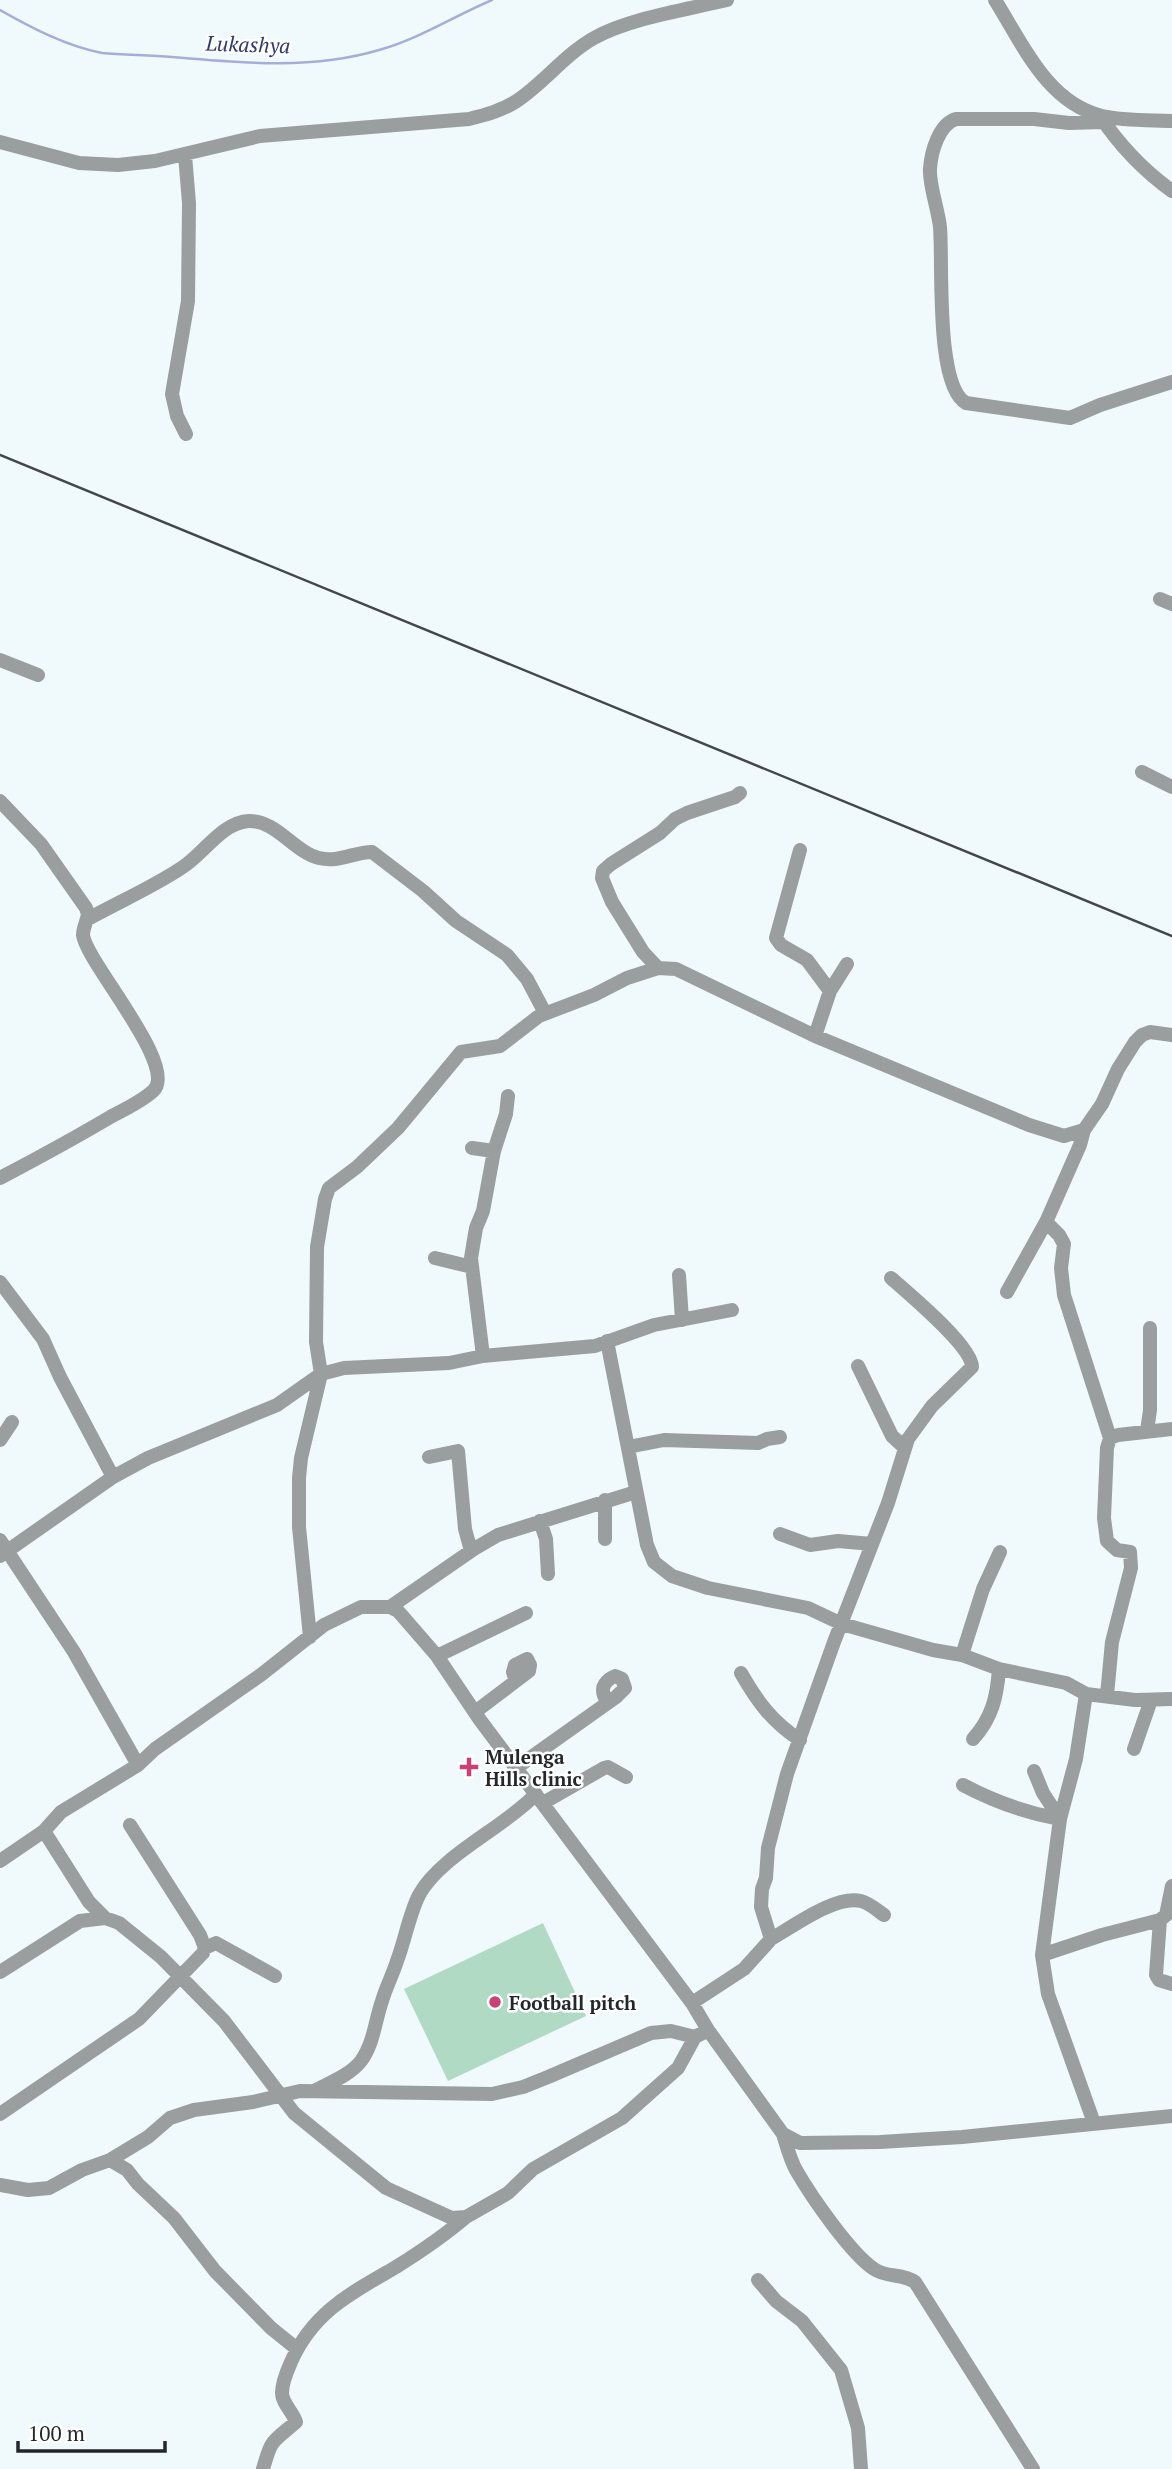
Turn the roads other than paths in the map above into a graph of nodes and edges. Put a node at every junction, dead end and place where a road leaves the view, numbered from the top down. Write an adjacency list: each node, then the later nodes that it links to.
1 (727, 0): 6 (street)
2 (995, 0): 3 (street)
3 (1102, 119): 4 (street); 7 (street); 8 (street)
4 (1172, 121)
5 (0, 142): 6 (street)
6 (186, 155): 9 (street)
7 (1172, 191)
8 (1172, 382)
9 (186, 434)
10 (0, 660): 11 (street)
11 (38, 675)
12 (1142, 772): 13 (street)
13 (1172, 787)
14 (740, 793): 19 (street)
15 (0, 800): 17 (street)
16 (800, 850): 20 (street)
17 (88, 919): 21 (street); 28 (street)
18 (847, 964): 20 (street)
19 (658, 968): 21 (street); 23 (street)
20 (830, 991): 23 (street)
21 (545, 1013): 42 (street)
22 (1172, 1035): 25 (street)
23 (815, 1036): 25 (street)
24 (508, 1096): 27 (street)
25 (1084, 1130): 29 (street)
26 (472, 1148): 27 (street)
27 (494, 1151): 31 (street)
28 (0, 1178)
29 (1046, 1222): 35 (street); 47 (street)
30 (435, 1258): 31 (street)
31 (472, 1267): 40 (street)
32 (679, 1275): 37 (street)
33 (891, 1278): 50 (street)
34 (0, 1282): 52 (street)
35 (1007, 1292)
36 (732, 1310): 37 (street)
37 (682, 1320): 39 (street)
38 (1150, 1328): 45 (street)
39 (607, 1341): 40 (street); 49 (street)
40 (482, 1356): 42 (street)
41 (858, 1366): 50 (street)
42 (321, 1374): 52 (street); 66 (street)
43 (12, 1422): 48 (street)
44 (1172, 1429): 45 (street)
45 (1147, 1431): 47 (street)
46 (780, 1437): 49 (street)
47 (1110, 1438): 73 (street)
48 (0, 1440)
49 (628, 1447): 53 (street)
50 (905, 1448): 58 (street)
51 (429, 1457): 60 (street)
52 (114, 1477): 59 (street)
53 (636, 1492): 54 (street); 65 (street)
54 (605, 1500): 55 (street); 57 (street)
55 (540, 1521): 60 (street); 62 (street)
56 (780, 1534): 58 (street)
57 (605, 1539)
58 (872, 1545): 65 (street)
59 (3, 1550): 81 (street)
60 (471, 1551): 63 (street)
61 (1000, 1552): 68 (street)
62 (548, 1574)
63 (390, 1607): 66 (street); 67 (street)
64 (526, 1613): 67 (street)
65 (842, 1624): 68 (street); 79 (street)
66 (310, 1636): 81 (street)
67 (437, 1656): 77 (street)
68 (962, 1656): 69 (street)
69 (999, 1669): 72 (street); 78 (street)
70 (741, 1673): 79 (street)
71 (516, 1681): 77 (street)
72 (1086, 1694): 73 (street); 87 (street)
73 (1107, 1695): 75 (street)
74 (1172, 1699): 75 (street)
75 (1151, 1700): 80 (street)
76 (607, 1702): 82 (street)
77 (475, 1712): 82 (street)
78 (973, 1739)
79 (800, 1740): 97 (street)
80 (1134, 1749)
81 (138, 1765): 89 (street)
82 (516, 1768): 86 (street)
83 (1034, 1771): 87 (street)
84 (626, 1777): 86 (street)
85 (963, 1785): 87 (street)
86 (539, 1799): 106 (street); 108 (street)
87 (1060, 1819): 99 (street)
88 (130, 1825): 98 (street)
89 (44, 1831): 90 (street); 92 (street)
90 (0, 1861)
91 (1172, 1886): 95 (street)
92 (89, 1902): 94 (street); 96 (street)
93 (884, 1915): 97 (street)
94 (105, 1918): 96 (street); 102 (street)
95 (1160, 1920): 99 (street); 103 (street)
96 (80, 1921): 100 (street)
97 (771, 1939): 106 (street)
98 (205, 1948): 101 (street); 102 (street)
99 (1042, 1955): 112 (street)
100 (0, 1972)
101 (275, 1976)
102 (181, 1977): 104 (street); 105 (street)
103 (1172, 1984)
104 (201, 1997): 105 (street); 109 (street)
105 (160, 1999): 110 (street)
106 (692, 2003): 107 (street)
107 (702, 2034): 108 (street); 113 (street); 116 (street)
108 (315, 2091): 109 (street)
109 (281, 2096): 114 (street); 116 (street)
110 (0, 2114)
111 (1172, 2116): 112 (street)
112 (1094, 2123): 113 (street)
113 (783, 2134): 121 (street)
114 (110, 2160): 115 (street); 118 (street)
115 (0, 2185)
116 (466, 2217): 118 (street)
117 (758, 2280): 120 (street)
118 (297, 2349): 119 (street)
119 (263, 2469)
120 (860, 2469)
121 (1032, 2469)

